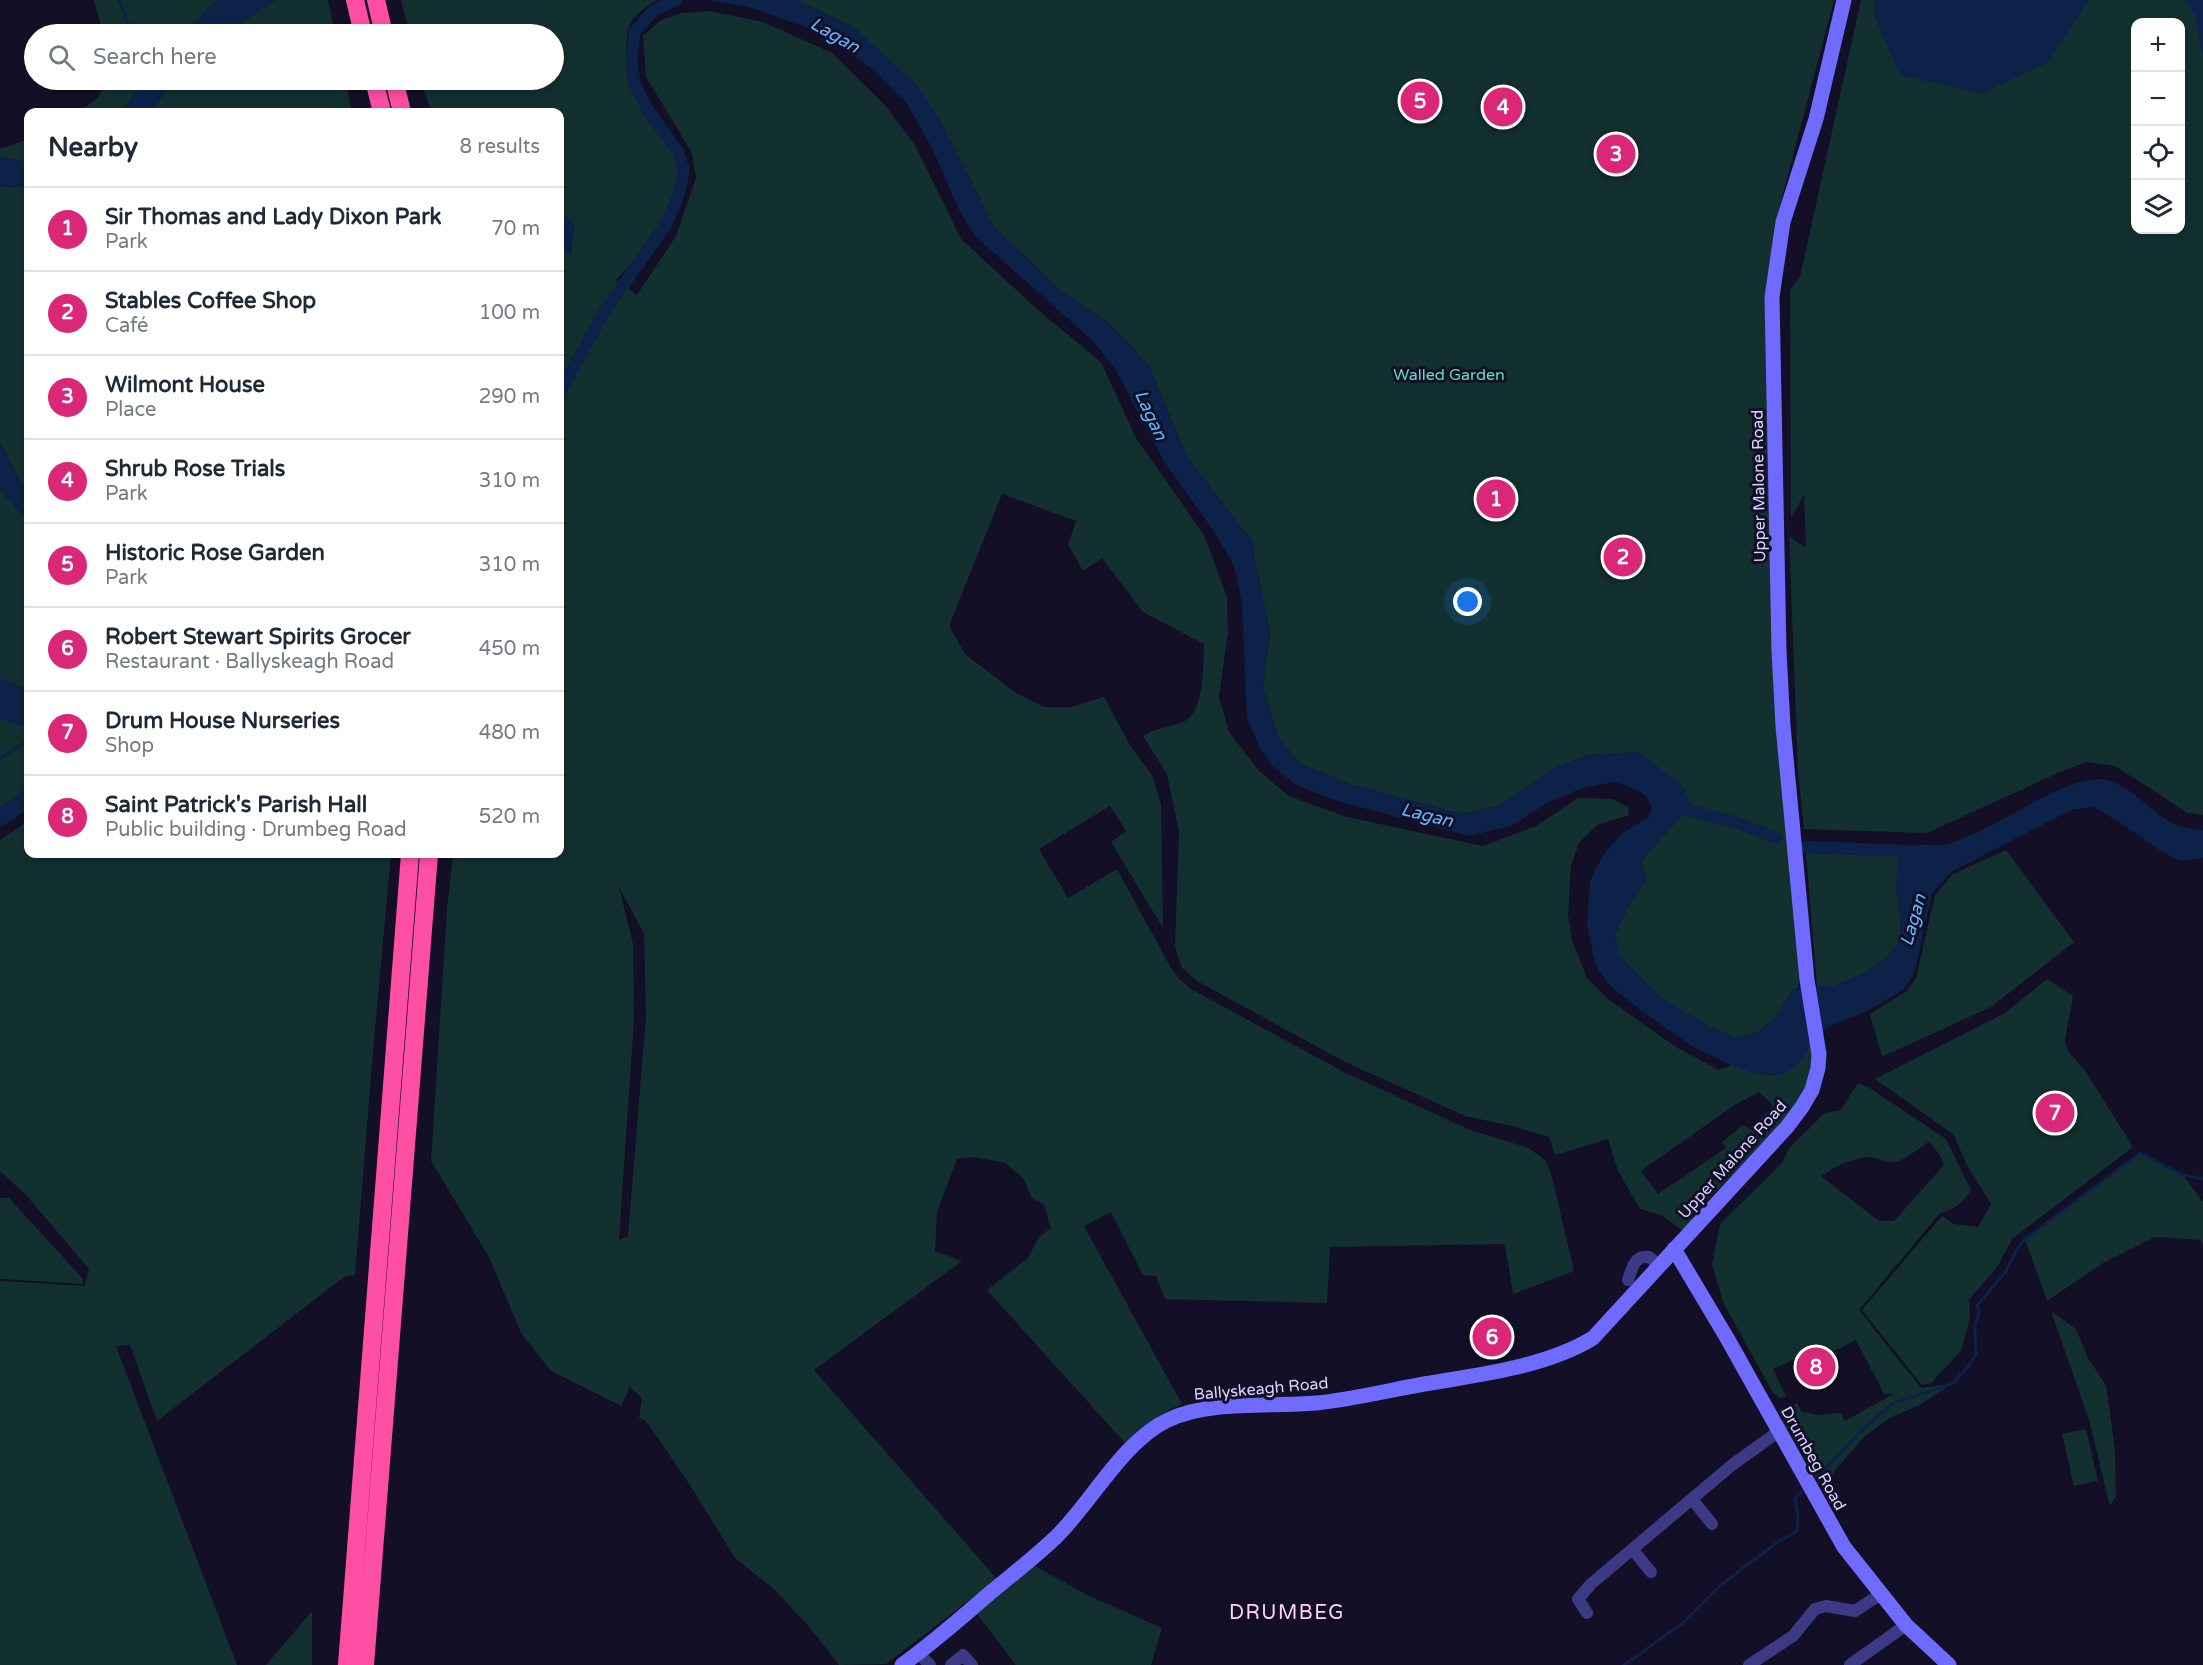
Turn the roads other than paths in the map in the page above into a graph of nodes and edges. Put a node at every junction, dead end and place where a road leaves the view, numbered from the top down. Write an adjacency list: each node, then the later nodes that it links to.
1 (376, 0): 5 (highway)
2 (1844, 0): 12 (main road, Upper Malone Road)
3 (356, 3): 4 (highway)
4 (361, 24)
5 (382, 24)
6 (376, 90): 8 (highway)
7 (396, 90): 9 (highway)
8 (381, 108)
9 (401, 108)
10 (410, 858): 24 (highway)
11 (429, 858): 25 (highway)
12 (1674, 1249): 13 (main road, Ballyskeagh Road); 15 (main road, Drumbeg Road)
13 (1660, 1266): 14 (street); 23 (main road, Ballyskeagh Road)
14 (1628, 1280)
15 (1778, 1432): 16 (street); 20 (main road, Drumbeg Road)
16 (1692, 1499): 17 (street); 18 (street)
17 (1713, 1524)
18 (1633, 1550): 19 (street); 21 (street)
19 (1651, 1572)
20 (1881, 1594): 22 (main road, Drumbeg Road); 30 (street)
21 (1587, 1613)
22 (1906, 1625): 31 (street); 32 (main road, Drumbeg Road)
23 (918, 1653): 26 (main road, Ballyskeagh Road); 27 (street)
24 (347, 1665)
25 (365, 1665)
26 (902, 1665)
27 (930, 1665)
28 (951, 1665): 29 (street)
29 (972, 1665)
30 (1749, 1665)
31 (1850, 1665)
32 (1949, 1665)

